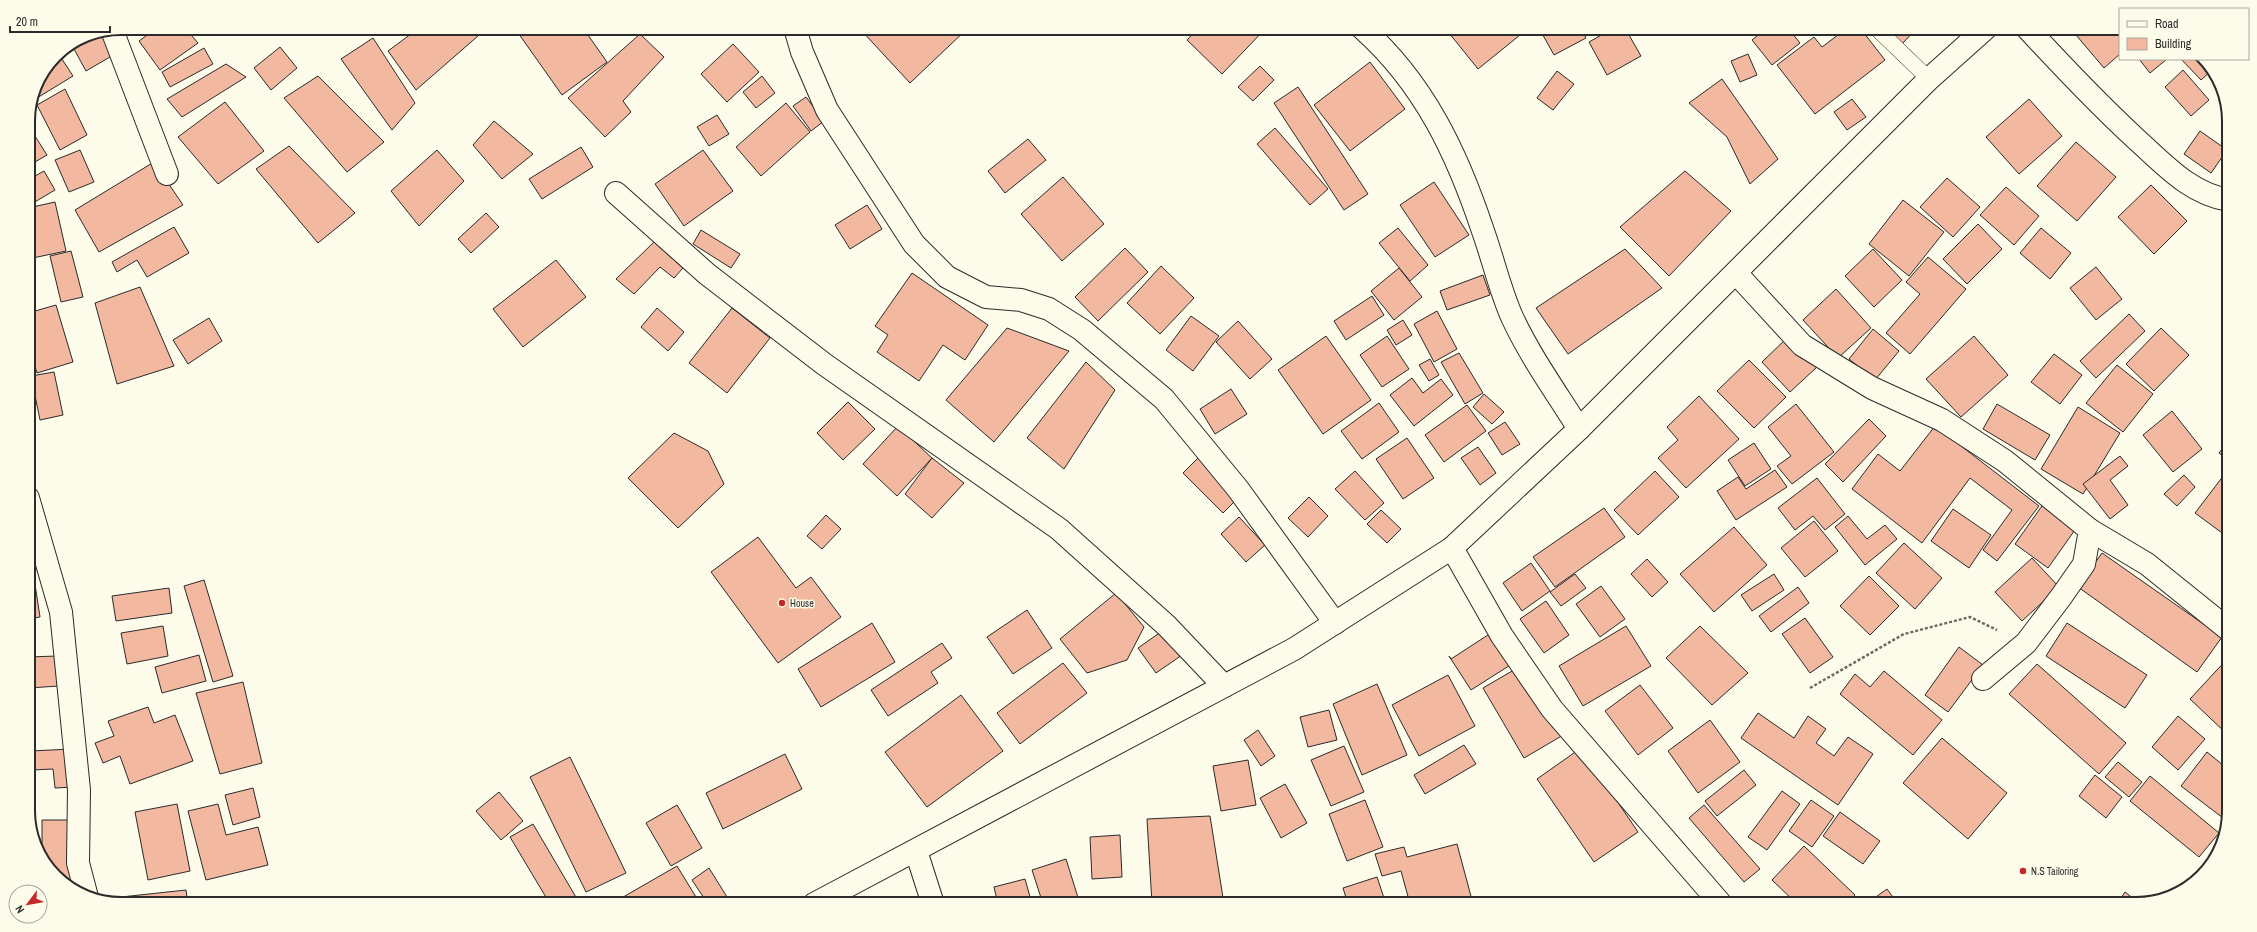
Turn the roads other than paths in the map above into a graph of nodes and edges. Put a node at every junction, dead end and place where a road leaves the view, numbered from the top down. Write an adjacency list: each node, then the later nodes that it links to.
1 (114, 35): 8 (street)
2 (797, 35): 16 (street)
3 (1370, 35): 12 (street)
4 (1883, 35): 7 (lane)
5 (1978, 35): 7 (street)
6 (2033, 35): 10 (street)
7 (1929, 79): 11 (street)
8 (167, 174)
9 (616, 193): 19 (street)
10 (2222, 199)
11 (1736, 273): 12 (street); 14 (street)
12 (1579, 429): 15 (street)
13 (35, 522): 21 (street)
14 (2090, 530): 17 (street); 18 (street)
15 (1452, 548): 16 (street); 24 (street)
16 (1335, 623): 19 (street)
17 (2222, 624)
18 (1983, 679)
19 (1224, 686): 20 (street)
20 (916, 851): 22 (street); 23 (street)
21 (85, 889)
22 (827, 897)
23 (931, 897)
24 (1715, 897)

